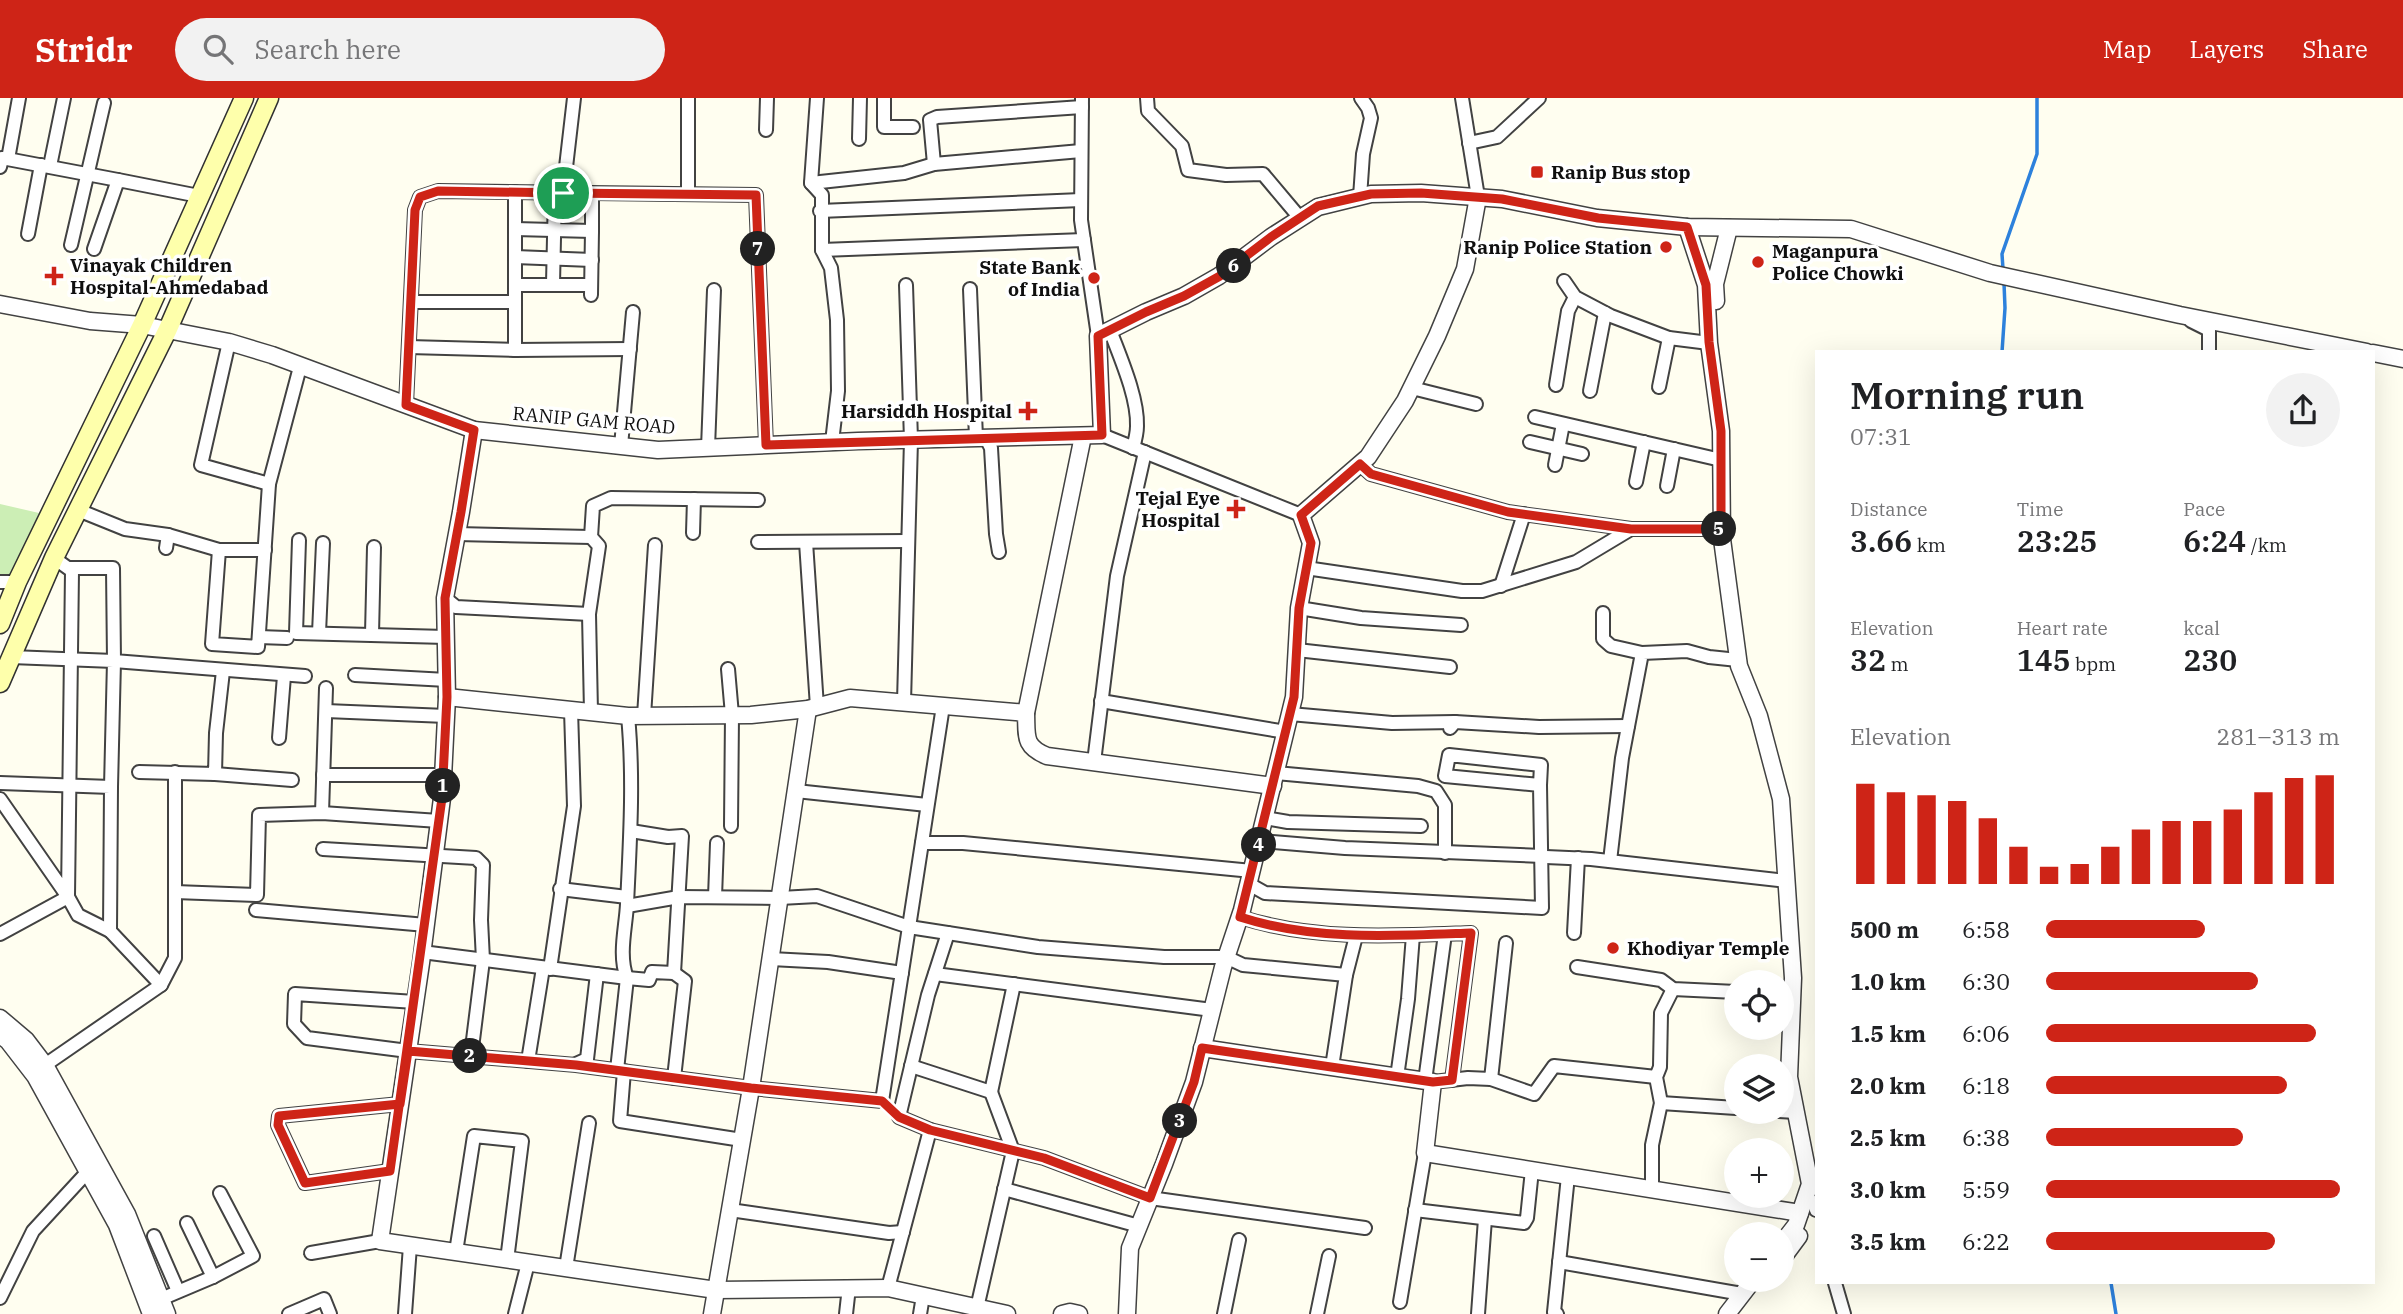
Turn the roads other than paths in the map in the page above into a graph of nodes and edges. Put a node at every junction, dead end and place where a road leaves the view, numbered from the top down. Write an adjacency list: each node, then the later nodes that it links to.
1 (19, 98): 22 (street)
2 (64, 98): 24 (street)
3 (244, 98): 32 (main road)
4 (269, 98): 65 (main road)
5 (574, 98): 29 (street)
6 (688, 98): 31 (street)
7 (767, 98): 18 (street)
8 (817, 98): 27 (street)
9 (860, 98): 19 (street)
10 (884, 98): 17 (street)
11 (1147, 98): 37 (street)
12 (1361, 98): 33 (street)
13 (1462, 98): 20 (street)
14 (1539, 98): 20 (street)
15 (104, 103): 25 (street)
16 (1082, 103): 21 (street); 23 (street)
17 (913, 127)
18 (766, 130)
19 (859, 139)
20 (1469, 143): 34 (street)
21 (1082, 151): 23 (street); 35 (street)
22 (4, 163): 24 (street)
23 (934, 164): 27 (street)
24 (46, 165): 25 (street); 43 (street)
25 (89, 174): 26 (street); 45 (street)
26 (118, 180): 32 (street); 46 (street)
27 (811, 183): 36 (street)
28 (515, 192): 29 (street); 40 (street); 58 (street)
29 (559, 193): 30 (street); 41 (street)
30 (592, 193): 31 (street); 42 (street)
31 (688, 194): 94 (street)
32 (199, 197): 64 (main road)
33 (1360, 197): 34 (street); 37 (street)
34 (1478, 197): 38 (street); 80 (street)
35 (1081, 200): 36 (street); 44 (street)
36 (820, 211): 47 (street)
37 (1300, 218): 66 (street)
38 (1687, 227): 39 (street); 69 (street)
39 (1729, 228): 63 (street); 276 (street)
40 (515, 229): 41 (street); 48 (street)
41 (554, 229): 42 (street); 49 (street)
42 (592, 231): 50 (street)
43 (28, 234)
44 (1084, 240): 47 (street); 66 (street)
45 (71, 245)
46 (94, 249)
47 (822, 250): 93 (street)
48 (515, 257): 49 (street); 53 (street)
49 (554, 258): 50 (street); 52 (street)
50 (592, 260): 52 (street)
51 (1564, 281): 57 (street)
52 (553, 284): 53 (street)
53 (515, 285): 59 (street)
54 (906, 285): 90 (street)
55 (970, 289): 89 (street)
56 (714, 290): 96 (street)
57 (1575, 297): 62 (street); 78 (street)
58 (411, 302): 59 (street); 70 (street)
59 (515, 302): 72 (street)
60 (0, 304): 64 (street, RANIP GAM ROAD)
61 (633, 312): 71 (street)
62 (1605, 313): 67 (street); 81 (street)
63 (2180, 315): 73 (street); 74 (street)
64 (142, 325): 65 (street, RANIP GAM ROAD); 132 (main road)
65 (168, 330): 68 (street, RANIP GAM ROAD); 109 (main road)
66 (1104, 333): 87 (street); 99 (street)
67 (1669, 338): 69 (street); 79 (street)
68 (229, 342): 77 (street, RANIP GAM ROAD); 105 (street)
69 (1709, 342): 101 (street)
70 (409, 346): 72 (street); 83 (street)
71 (630, 349): 72 (street); 95 (street)
72 (515, 350)
73 (2209, 350)
74 (2357, 350)
75 (2375, 353): 76 (street)
76 (2403, 359)
77 (300, 367): 83 (street, RANIP GAM ROAD); 105 (street)
78 (1556, 385)
79 (1659, 387)
80 (1412, 388): 82 (street); 102 (street)
81 (1590, 391)
82 (1476, 404)
83 (406, 405): 86 (street, RANIP GAM ROAD)
84 (1535, 417): 85 (street)
85 (1563, 424): 92 (street); 97 (street)
86 (474, 430): 95 (street, RANIP GAM ROAD); 115 (street)
87 (1102, 435): 88 (street, RANIP GAM ROAD); 99 (street)
88 (1083, 436): 89 (street, RANIP GAM ROAD); 167 (street)
89 (981, 438): 90 (street, RANIP GAM ROAD); 128 (street)
90 (911, 440): 93 (street, RANIP GAM ROAD); 119 (street)
91 (1530, 442): 97 (street)
92 (1644, 442): 98 (street); 104 (street)
93 (832, 443): 94 (street, RANIP GAM ROAD)
94 (766, 445): 96 (street, RANIP GAM ROAD)
95 (621, 446): 96 (street, RANIP GAM ROAD)
96 (708, 448)
97 (1558, 449): 100 (street); 103 (street)
98 (1674, 449): 101 (street); 106 (street)
99 (1139, 450): 111 (street); 160 (street)
100 (1582, 454)
101 (1721, 460): 113 (street)
102 (1360, 464): 110 (street); 111 (street)
103 (1555, 465)
104 (1636, 482)
105 (269, 484): 127 (street)
106 (1667, 486)
107 (694, 499): 108 (street); 114 (street); 117 (street)
108 (758, 500)
109 (78, 510): 116 (street); 129 (main road)
110 (1524, 514): 112 (street); 133 (street)
111 (1301, 515): 131 (street)
112 (1631, 529): 113 (street); 133 (street)
113 (1721, 529): 148 (street)
114 (693, 533)
115 (457, 534): 117 (street); 134 (street)
116 (168, 535): 125 (street); 126 (street)
117 (591, 537): 137 (street)
118 (299, 540): 140 (street)
119 (908, 541): 121 (street); 161 (street)
120 (758, 542): 121 (street)
121 (806, 542): 163 (street)
122 (323, 543): 140 (street)
123 (655, 545): 171 (street)
124 (374, 547): 141 (street)
125 (166, 548)
126 (219, 550): 127 (street); 143 (street)
127 (265, 550): 143 (street)
128 (999, 552)
129 (54, 558): 130 (street); 147 (main road)
130 (70, 568): 149 (street); 150 (street)
131 (1306, 568): 133 (street); 135 (street)
132 (9, 582): 138 (main road)
133 (1500, 586)
134 (445, 598): 137 (street); 142 (street)
135 (1299, 608): 139 (street); 145 (street)
136 (1604, 613): 146 (street)
137 (589, 614): 166 (street)
138 (0, 625)
139 (1461, 625)
140 (319, 633): 141 (street)
141 (372, 634): 142 (street)
142 (446, 636): 159 (street)
143 (259, 637): 144 (street)
144 (287, 638)
145 (1297, 650): 151 (street); 168 (street)
146 (1642, 653): 148 (street); 172 (street)
147 (11, 657): 149 (street); 157 (main road)
148 (1738, 660): 206 (street)
149 (71, 661): 150 (street); 184 (street)
150 (114, 661): 153 (street); 186 (street)
151 (1450, 667)
152 (728, 669): 169 (street)
153 (223, 671): 155 (street); 178 (street)
154 (355, 675): 159 (street)
155 (284, 676): 156 (street); 174 (street)
156 (305, 677)
157 (0, 683)
158 (326, 688): 165 (street)
159 (447, 689): 164 (street); 170 (street)
160 (1101, 701): 173 (street); 175 (street)
161 (904, 702): 162 (street); 163 (street)
162 (943, 706): 167 (street); 189 (street)
163 (812, 708): 169 (street); 187 (street)
164 (571, 710): 166 (street); 207 (street)
165 (326, 711): 170 (street); 179 (street)
166 (591, 712): 171 (street)
167 (1026, 713): 175 (street)
168 (1290, 714): 172 (street); 173 (street)
169 (732, 715): 171 (street); 193 (street)
170 (446, 716): 180 (street)
171 (636, 716): 195 (street)
172 (1628, 726): 204 (street)
173 (1286, 732): 182 (street)
174 (279, 738)
175 (1094, 762): 182 (street)
176 (139, 772): 177 (street)
177 (175, 772): 178 (street); 208 (street)
178 (215, 774): 181 (street)
179 (323, 775): 180 (street); 190 (street)
180 (444, 775): 192 (street)
181 (292, 780)
182 (1275, 780): 191 (street); 200 (street)
183 (0, 783): 184 (street)
184 (69, 785): 186 (street); 209 (street)
185 (1540, 785): 185 (street); 202 (street)
186 (111, 787): 218 (street)
187 (796, 791): 189 (street); 212 (street)
188 (0, 799): 209 (street)
189 (927, 805): 198 (street)
190 (322, 813): 192 (street); 208 (street)
191 (1265, 818): 194 (street); 196 (street)
192 (439, 821): 201 (street)
193 (731, 826)
194 (1421, 826)
195 (631, 831): 210 (street); 213 (street)
196 (1260, 841): 200 (street); 205 (street)
197 (717, 842): 211 (street)
198 (922, 842): 205 (street); 217 (street)
199 (323, 849): 201 (street)
200 (1445, 853): 202 (street)
201 (435, 855): 216 (street); 229 (street)
202 (1544, 857): 203 (street); 205 (street)
203 (1578, 858): 204 (street); 220 (street)
204 (1610, 861): 206 (street)
205 (1250, 878): 215 (street)
206 (1787, 881): 232 (street)
207 (561, 889): 213 (street); 231 (street)
208 (175, 892): 240 (street)
209 (68, 897): 218 (street); 221 (street)
210 (679, 897): 211 (street); 213 (street); 233 (street)
211 (715, 897): 212 (street)
212 (780, 898): 217 (street); 228 (street)
213 (627, 902): 238 (street)
214 (256, 910): 216 (street)
215 (1240, 917): 224 (street); 227 (street)
216 (426, 925): 226 (street)
217 (909, 927): 219 (street); 234 (street)
218 (110, 931): 240 (street)
219 (948, 933): 227 (street); 236 (street)
220 (1574, 933)
221 (0, 934)
222 (1445, 934): 223 (street); 261 (street); 262 (street)
223 (1413, 935): 224 (street); 257 (street)
224 (1356, 936): 237 (street)
225 (1506, 943): 260 (street)
226 (422, 951): 229 (street); 243 (street)
227 (1226, 957): 237 (street); 244 (street)
228 (771, 959): 234 (street); 263 (street)
229 (483, 960): 231 (street); 250 (street)
230 (1577, 967): 241 (street)
231 (547, 968): 235 (street); 251 (street)
232 (1787, 970)
233 (674, 973): 238 (street); 259 (street)
234 (902, 973): 265 (street)
235 (597, 974): 238 (street); 253 (street)
236 (935, 974): 239 (street); 254 (street)
237 (1346, 975): 255 (street)
238 (627, 978): 256 (street)
239 (1014, 984): 244 (street); 264 (street)
240 (161, 985): 252 (street)
241 (1673, 989): 242 (street); 258 (street)
242 (1724, 991)
243 (415, 1002): 249 (street); 249 (street)
244 (1212, 1010): 248 (street)
245 (0, 1018): 252 (street)
246 (0, 1035): 277 (street)
247 (1788, 1040): 269 (street)
248 (1202, 1048): 255 (street); 284 (street)
249 (408, 1051): 250 (street); 267 (street)
250 (471, 1056): 251 (street)
251 (528, 1061): 253 (street)
252 (45, 1065): 277 (street)
253 (576, 1065): 256 (street)
254 (911, 1066): 264 (street); 270 (street)
255 (1332, 1067): 257 (street)
256 (620, 1071): 259 (street); 273 (street)
257 (1397, 1077): 262 (street)
258 (1656, 1077): 260 (street); 266 (street)
259 (674, 1078): 263 (street)
260 (1491, 1079): 261 (street)
261 (1452, 1080): 262 (street)
262 (1429, 1082): 275 (street)
263 (751, 1088): 265 (street); 273 (street)
264 (991, 1092): 274 (street)
265 (882, 1101): 270 (street)
266 (1661, 1103): 268 (street); 282 (street)
267 (400, 1104): 279 (street); 279 (street)
268 (1724, 1107)
269 (1796, 1112): 285 (street)
270 (899, 1117): 272 (street)
271 (589, 1123): 305 (street)
272 (930, 1130): 274 (street); 293 (street)
273 (742, 1140): 286 (street)
274 (1013, 1151): 281 (street); 284 (street)
275 (1425, 1153): 278 (street); 287 (street)
276 (1815, 1160)
277 (93, 1167): 315 (street); 317 (street)
278 (1532, 1170): 280 (street); 288 (street)
279 (390, 1171): 296 (street)
280 (1568, 1176): 282 (street); 303 (street)
281 (1004, 1189): 290 (street); 318 (street)
282 (1652, 1189): 285 (street)
283 (220, 1193): 306 (street)
284 (1150, 1198): 290 (street); 291 (street)
285 (1812, 1205): 292 (street); 297 (street)
286 (730, 1210): 293 (street); 310 (street)
287 (1415, 1210): 288 (street); 316 (street)
288 (1485, 1219): 332 (street)
289 (187, 1223): 306 (street)
290 (1139, 1226): 329 (street)
291 (1365, 1228)
292 (1794, 1228)
293 (903, 1233): 309 (street)
294 (154, 1236): 311 (street)
295 (1240, 1240): 330 (street)
296 (380, 1241): 298 (street); 300 (street)
297 (1794, 1243)
298 (410, 1245): 299 (street); 321 (street)
299 (456, 1252): 302 (street); 302 (street)
300 (312, 1253)
301 (1329, 1256): 331 (street)
302 (507, 1260): 304 (street)
303 (1559, 1262): 313 (street); 333 (street)
304 (527, 1263): 305 (street); 322 (street)
305 (566, 1268): 310 (street)
306 (213, 1277): 311 (street)
307 (1835, 1284): 336 (street)
308 (849, 1287): 309 (street); 310 (street); 324 (street)
309 (888, 1288): 314 (street)
310 (716, 1290): 323 (street)
311 (178, 1291): 317 (street)
312 (1756, 1292): 335 (street)
313 (1742, 1294): 334 (street)
314 (923, 1296): 318 (street); 325 (street)
315 (0, 1298)
316 (1400, 1302)
317 (154, 1310)
318 (985, 1311): 326 (street)
319 (289, 1314): 320 (street)
320 (330, 1314)
321 (405, 1314)
322 (514, 1314)
323 (712, 1314)
324 (846, 1314)
325 (920, 1314)
326 (1007, 1314)
327 (1062, 1314): 328 (street)
328 (1079, 1314)
329 (1127, 1314)
330 (1224, 1314)
331 (1317, 1314)
332 (1478, 1314)
333 (1557, 1314)
334 (1727, 1314)
335 (1740, 1314)
336 (1843, 1314)

